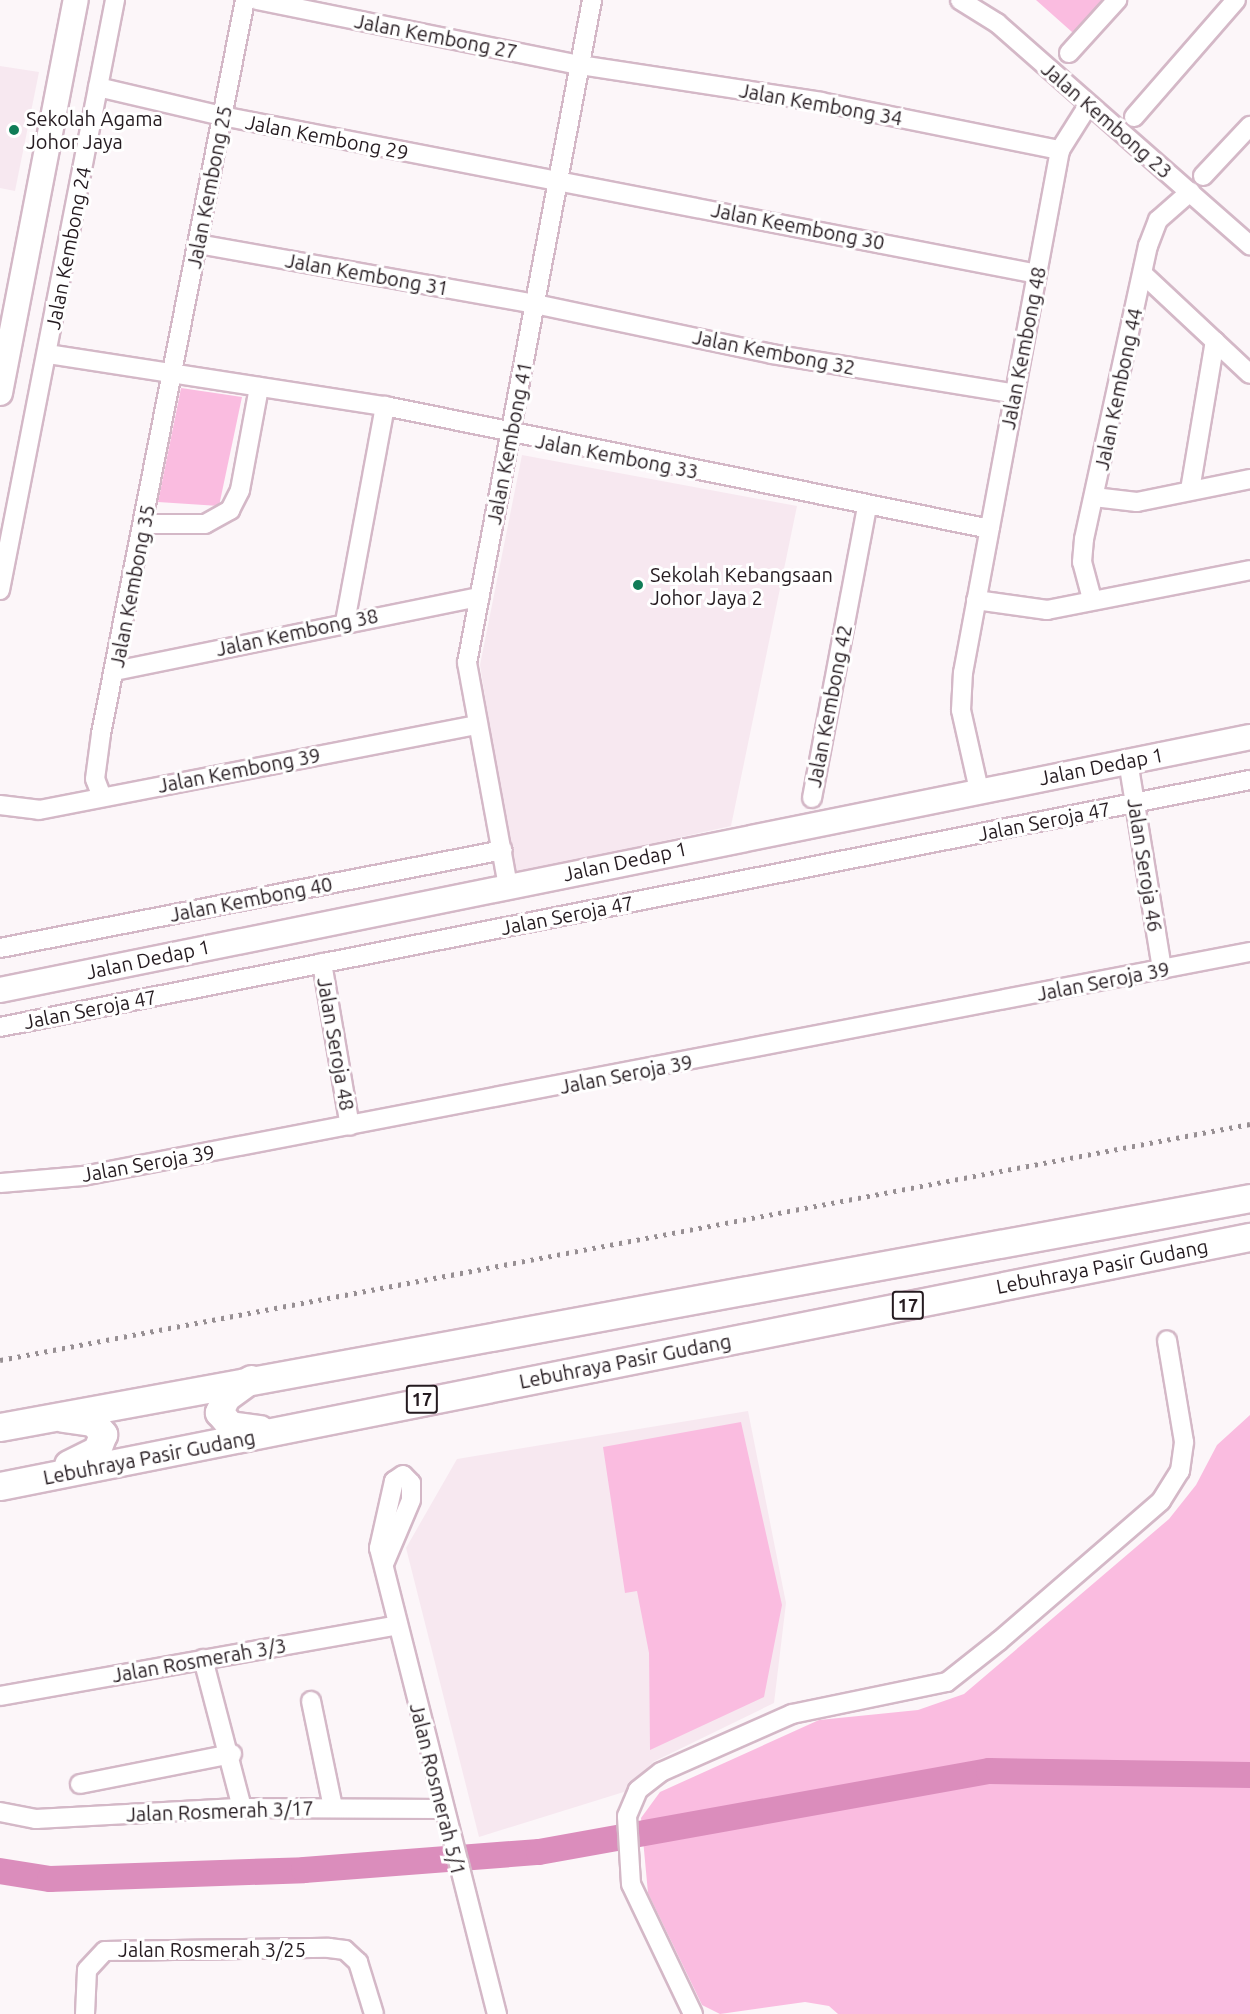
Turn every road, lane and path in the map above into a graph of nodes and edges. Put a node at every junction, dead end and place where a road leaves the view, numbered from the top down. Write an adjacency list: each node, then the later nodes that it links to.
1 (76, 0): 30 (main road)
2 (115, 0): 11 (street, Jalan Kembong 24)
3 (245, 0): 13 (street, Jalan Kembong 25)
4 (257, 0): 10 (street, Jalan Kembong 27)
5 (592, 0): 10 (street, Jalan Kembong 41)
6 (960, 0): 12 (street, Jalan Kembong 23)
7 (1117, 0): 9 (street)
8 (1236, 0): 14 (street)
9 (1070, 53)
10 (580, 65): 16 (street, Jalan Kembong 34); 18 (street, Jalan Kembong 41)
11 (98, 87): 13 (street, Jalan Kembong 29); 26 (street, Jalan Kembong 24)
12 (1089, 104): 16 (street, Jalan Kembong 48); 19 (street, Jalan Kembong 23)
13 (222, 116): 18 (street, Jalan Kembong 29); 20 (street, Jalan Kembong 25)
14 (1134, 117)
15 (1250, 126): 17 (street)
16 (1060, 150): 22 (street, Jalan Kembong 48)
17 (1203, 176)
18 (558, 182): 22 (street, Jalan Keembong 30); 24 (street, Jalan Kembong 41)
19 (1190, 192): 21 (street, Jalan Kembong 23); 23 (street, Jalan Kembong 44)
20 (198, 244): 24 (street, Jalan Kembong 31); 27 (street, Jalan Kembong 25)
21 (1250, 245)
22 (1037, 274): 31 (street, Jalan Kembong 48)
23 (1143, 274): 25 (street); 36 (street, Jalan Kembong 44)
24 (535, 304): 31 (street, Jalan Kembong 32); 33 (street, Jalan Kembong 41)
25 (1215, 341): 28 (street); 35 (street)
26 (48, 354): 27 (street, Jalan Kembong 33); 41 (street)
27 (173, 374): 29 (street, Jalan Kembong 33); 38 (street, Jalan Kembong 35)
28 (1250, 374)
29 (259, 387): 32 (street, Jalan Kembong 33); 38 (street)
30 (0, 391)
31 (1015, 394): 39 (street, Jalan Kembong 48)
32 (385, 406): 33 (street, Jalan Kembong 33); 45 (street)
33 (510, 434): 37 (street, Jalan Kembong 33); 42 (street, Jalan Kembong 41)
34 (1250, 479): 35 (street)
35 (1190, 490): 36 (street)
36 (1095, 497): 43 (street, Jalan Kembong 44)
37 (867, 506): 39 (street, Jalan Kembong 33); 53 (street, Jalan Kembong 42)
38 (146, 524): 46 (street, Jalan Kembong 35)
39 (990, 529): 44 (street, Jalan Kembong 48)
40 (1250, 570): 43 (street)
41 (0, 590)
42 (480, 597): 45 (street, Jalan Kembong 38); 47 (street, Jalan Kembong 41)
43 (1092, 599): 44 (street)
44 (976, 600): 51 (street, Jalan Kembong 48)
45 (345, 622): 46 (street, Jalan Kembong 38)
46 (115, 671): 52 (street, Jalan Kembong 35)
47 (478, 725): 52 (street, Jalan Kembong 39); 56 (street, Jalan Kembong 41)
48 (1250, 736): 49 (main road, Jalan Dedap 1)
49 (1128, 761): 51 (main road, Jalan Dedap 1); 54 (street, Jalan Seroja 46)
50 (1250, 780): 54 (street, Jalan Seroja 47)
51 (979, 790): 57 (main road, Jalan Dedap 1)
52 (102, 797): 55 (street, Jalan Kembong 39)
53 (812, 798)
54 (1135, 803): 60 (street, Jalan Seroja 47); 61 (street, Jalan Seroja 46)
55 (0, 805)
56 (502, 850): 57 (street, Jalan Kembong 41); 58 (street, Jalan Kembong 40)
57 (508, 886): 62 (main road, Jalan Dedap 1)
58 (0, 948)
59 (1250, 952): 61 (street, Jalan Seroja 39)
60 (322, 963): 63 (street, Jalan Seroja 47); 64 (street, Jalan Seroja 48)
61 (1162, 969): 64 (street, Jalan Seroja 39)
62 (0, 990)
63 (0, 1027)
64 (350, 1126): 65 (street, Jalan Seroja 39)
65 (0, 1183)
66 (1250, 1198): 69 (highway, Lebuhraya Pasir Gudang / 17)
67 (1250, 1237): 72 (highway, Lebuhraya Pasir Gudang / 17)
68 (1167, 1340): 88 (street)
69 (255, 1376): 70 (highway, Lebuhraya Pasir Gudang / 17); 72 (highway)
70 (50, 1417): 71 (highway, Lebuhraya Pasir Gudang / 17); 73 (highway)
71 (0, 1427)
72 (279, 1431): 73 (highway, Lebuhraya Pasir Gudang / 17)
73 (8, 1485)
74 (384, 1564): 75 (street, Jalan Rosmerah 5/1)
75 (398, 1625): 76 (street, Jalan Rosmerah 3/3); 83 (street, Jalan Rosmerah 5/1)
76 (202, 1659): 77 (street, Jalan Rosmerah 3/3); 79 (street)
77 (0, 1696)
78 (311, 1701): 81 (street)
79 (231, 1754): 80 (street); 82 (street)
80 (80, 1784)
81 (333, 1807): 82 (street, Jalan Rosmerah 3/17); 83 (street, Jalan Rosmerah 3/17)
82 (242, 1808): 84 (street, Jalan Rosmerah 3/17)
83 (441, 1809): 87 (street, Jalan Rosmerah 5/1)
84 (0, 1812)
85 (86, 2014): 86 (street, Jalan Rosmerah 3/25)
86 (374, 2014)
87 (497, 2014)
88 (693, 2014)

